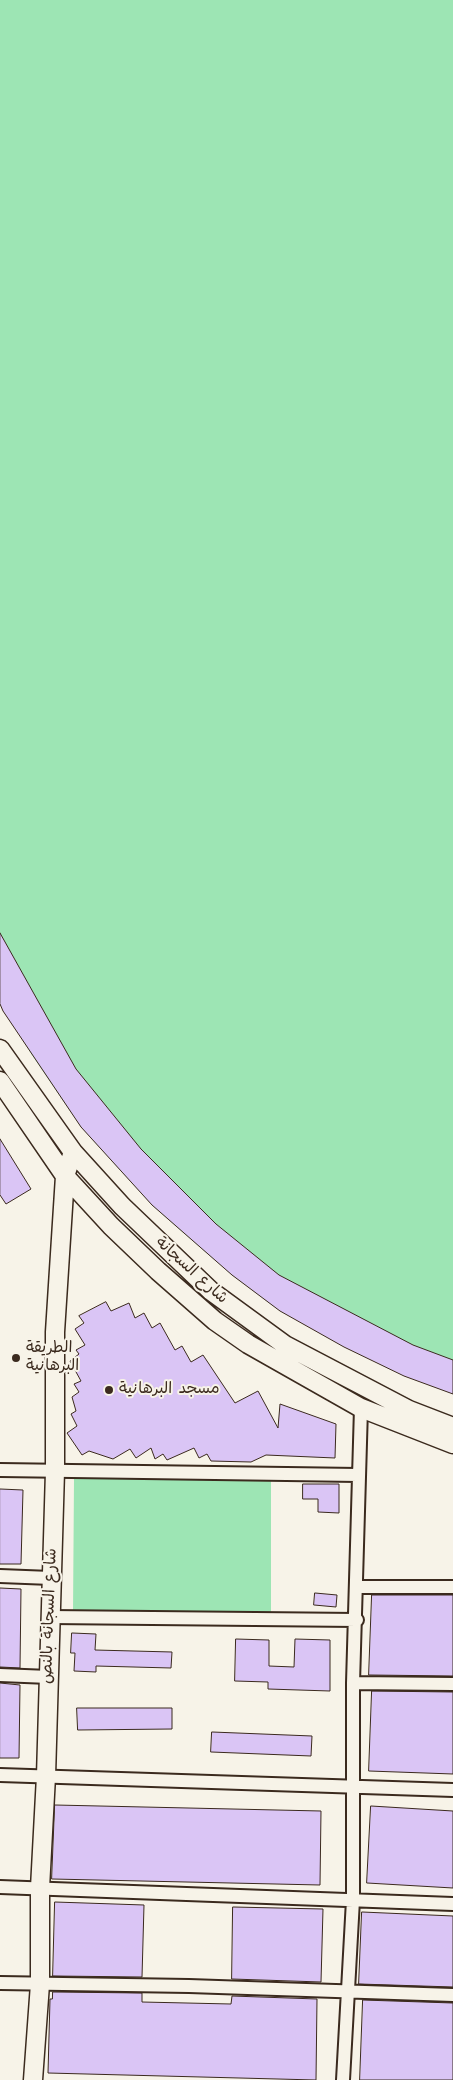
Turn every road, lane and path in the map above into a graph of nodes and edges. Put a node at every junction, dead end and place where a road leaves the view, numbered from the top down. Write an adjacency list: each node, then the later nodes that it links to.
1 (0, 1049): 3 (main road, شارع السجانة)
2 (0, 1081): 4 (main road, شارع السجانة)
3 (73, 1152): 4 (main road, شارع السجانة بالنص); 6 (main road, شارع السجانة)
4 (65, 1176): 5 (main road, شارع السجانة); 8 (main road, شارع السجانة بالنص)
5 (361, 1408): 6 (main road, شارع السجانة); 9 (street)
6 (447, 1433)
7 (0, 1470): 8 (street)
8 (54, 1472): 9 (street); 11 (main road, شارع السجانة بالنص)
9 (358, 1475): 12 (street)
10 (0, 1576): 11 (street)
11 (51, 1578): 14 (main road, شارع السجانة بالنص)
12 (356, 1587): 13 (street); 15 (street)
13 (453, 1588)
14 (50, 1617): 15 (street); 17 (main road, شارع السجانة بالنص)
15 (356, 1620): 18 (street)
16 (0, 1675): 17 (street)
17 (49, 1677): 21 (main road, شارع السجانة بالنص)
18 (353, 1683): 19 (street); 22 (street)
19 (453, 1684)
20 (0, 1774): 21 (street)
21 (46, 1776): 22 (street); 25 (main road, شارع السجانة بالنص)
22 (353, 1787): 23 (street); 26 (street)
23 (453, 1790)
24 (0, 1887): 25 (street)
25 (40, 1888): 26 (street); 29 (main road, شارع السجانة بالنص)
26 (353, 1900): 27 (street); 30 (street)
27 (453, 1904)
28 (0, 1984): 29 (street)
29 (40, 1984): 30 (street); 32 (main road, شارع السجانة بالنص)
30 (349, 1992): 31 (street); 33 (street)
31 (453, 1995)
32 (34, 2080)
33 (343, 2080)

